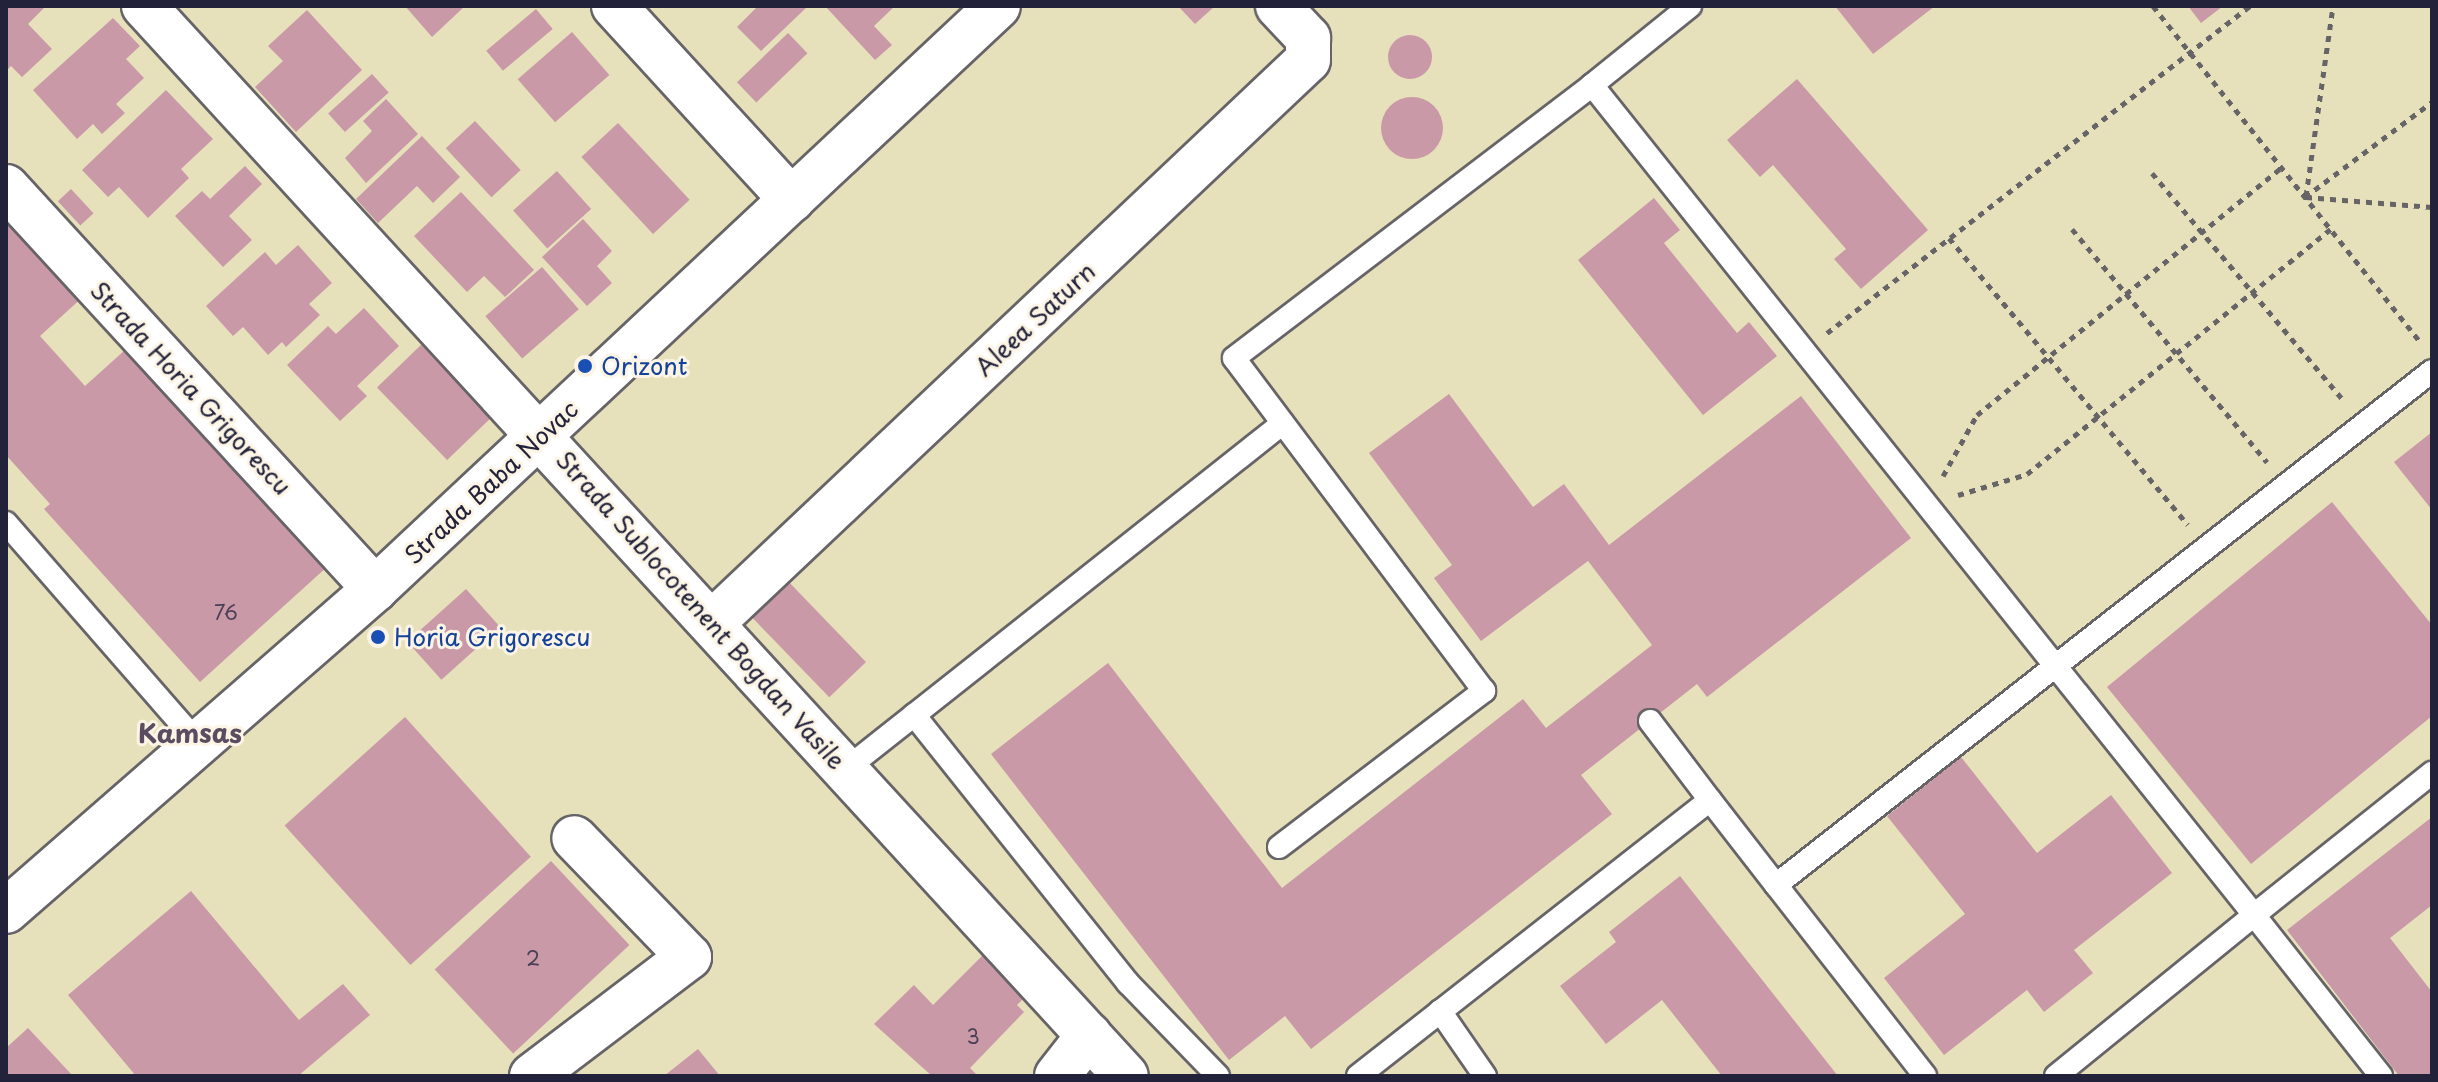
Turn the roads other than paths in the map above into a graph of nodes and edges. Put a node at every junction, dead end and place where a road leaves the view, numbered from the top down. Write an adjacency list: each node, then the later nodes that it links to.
1 (144, 6): 11 (street, Strada Sublocotenent Bogdan Vasile)
2 (614, 6): 8 (street)
3 (998, 6): 8 (street, Strada Baba Novac)
4 (1278, 6): 14 (street, Aleea Saturn)
5 (1690, 6): 6 (lane)
6 (1592, 85): 10 (lane); 15 (lane)
7 (6, 188): 13 (street, Strada Horia Grigorescu)
8 (792, 200): 11 (street, Strada Baba Novac)
9 (2432, 371): 15 (lane)
10 (1283, 423): 16 (lane); 23 (lane)
11 (541, 435): 13 (street, Strada Baba Novac); 14 (street, Strada Sublocotenent Bogdan Vasile)
12 (6, 523): 18 (lane)
13 (375, 589): 18 (street, Strada Baba Novac)
14 (713, 622): 19 (street, Strada Sublocotenent Bogdan Vasile)
15 (2056, 666): 24 (lane); 26 (lane)
16 (914, 715): 19 (lane); 32 (lane)
17 (1650, 721): 21 (lane)
18 (200, 745): 25 (street, Strada Baba Novac)
19 (846, 769): 28 (street, Strada Sublocotenent Bogdan Vasile)
20 (2432, 773): 26 (lane)
21 (1710, 800): 24 (lane); 27 (lane)
22 (574, 838): 29 (street)
23 (1279, 847)
24 (1776, 885): 35 (lane)
25 (6, 911)
26 (2254, 915): 36 (lane); 37 (lane)
27 (1440, 1011): 33 (lane); 34 (lane)
28 (1089, 1035): 30 (street); 31 (street, Strada Sublocotenent Bogdan Vasile)
29 (532, 1076)
30 (1057, 1076)
31 (1126, 1076)
32 (1218, 1076)
33 (1358, 1076)
34 (1485, 1076)
35 (1925, 1076)
36 (2056, 1076)
37 (2381, 1076)

